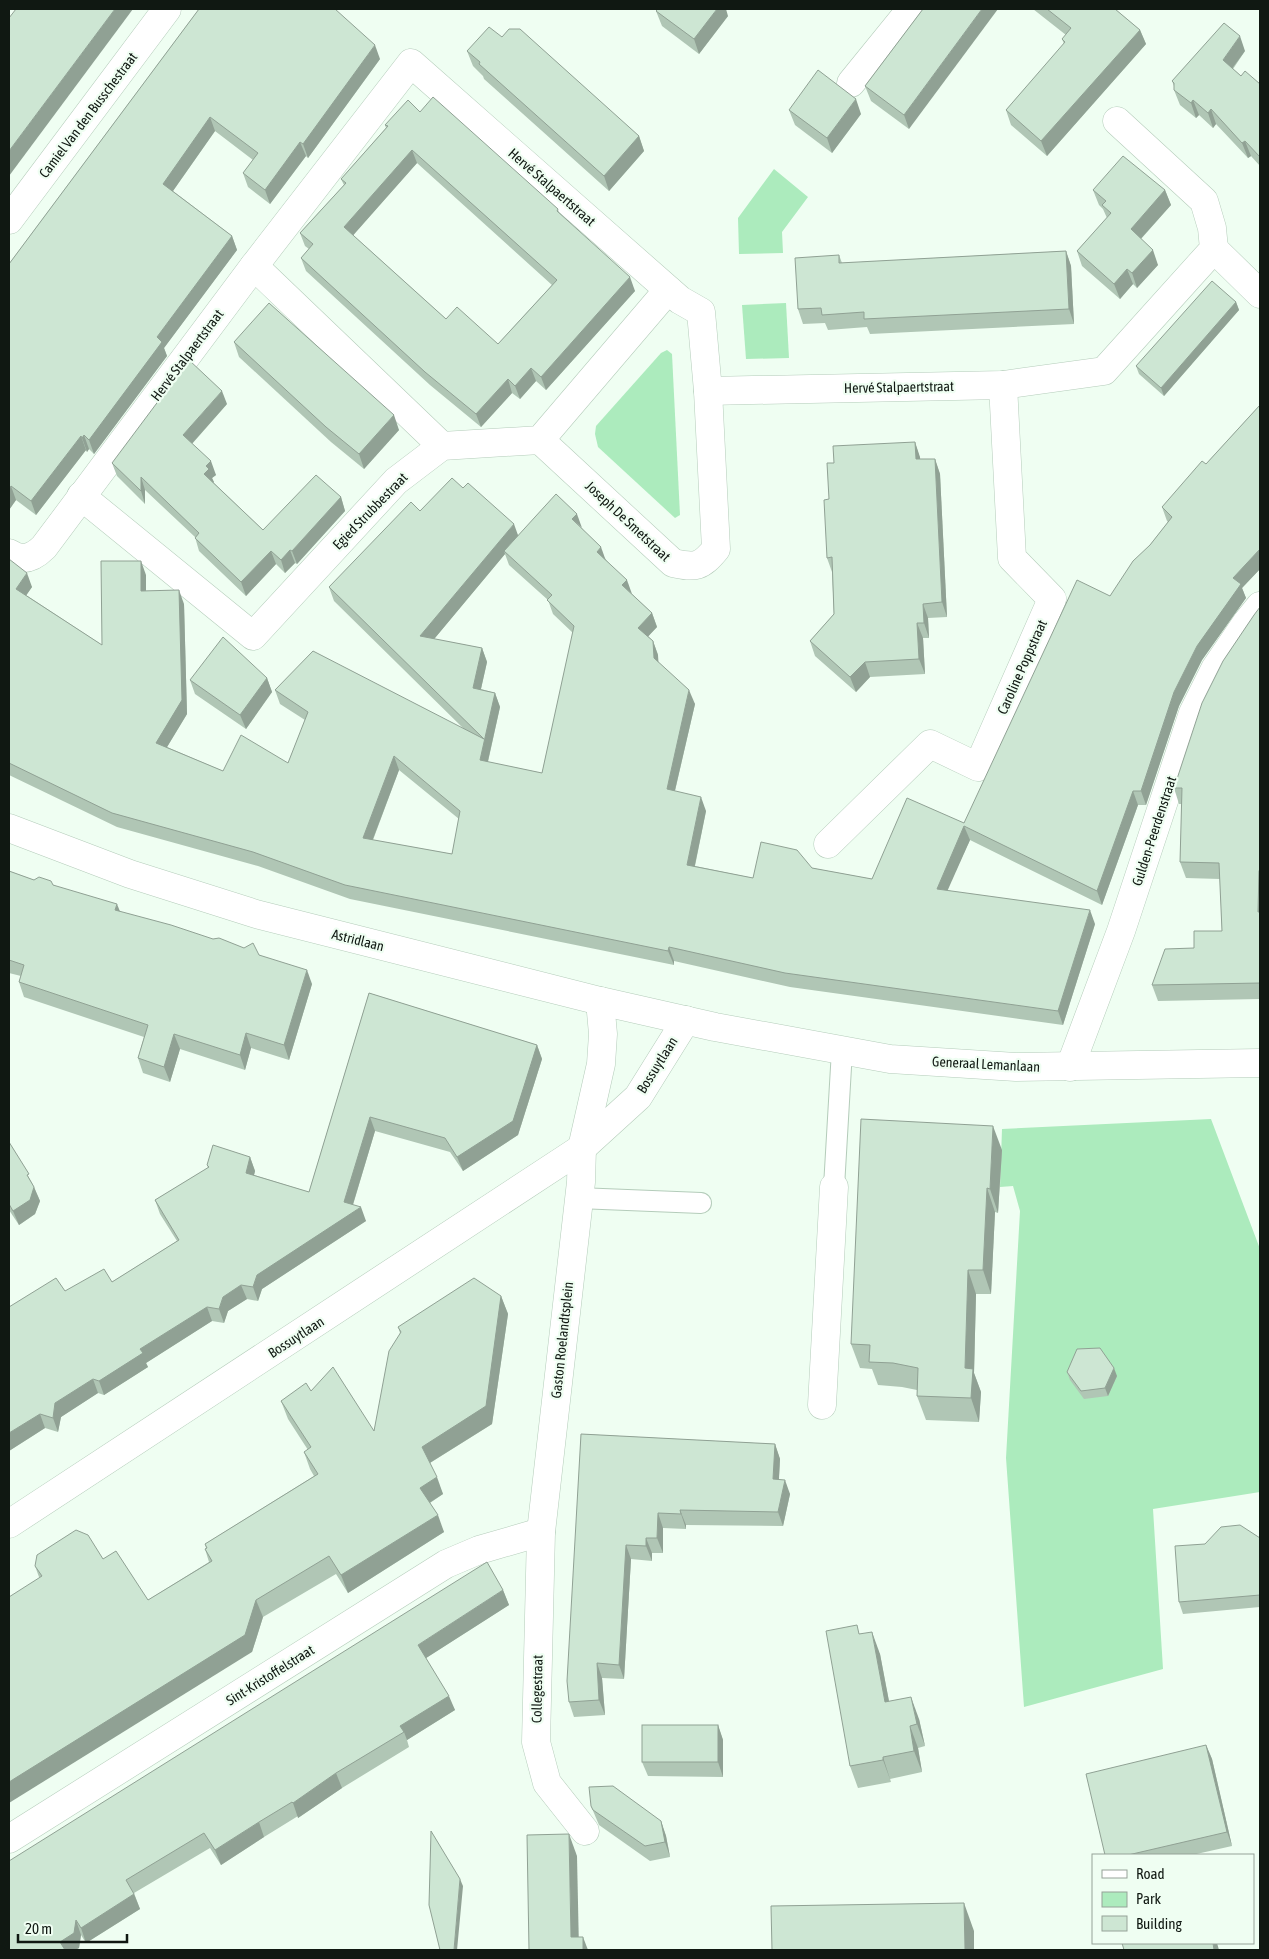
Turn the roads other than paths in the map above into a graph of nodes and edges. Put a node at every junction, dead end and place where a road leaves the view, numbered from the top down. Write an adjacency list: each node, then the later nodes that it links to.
1 (166, 9): 5 (street, Camiel Van den Busschestraat)
2 (912, 9): 3 (street)
3 (852, 83)
4 (1117, 121): 6 (street)
5 (9, 220)
6 (1214, 248): 9 (street); 10 (street, Hervé Stalpaertstraat)
7 (254, 266): 8 (street, Hervé Stalpaertstraat); 13 (street); 14 (street, Hervé Stalpaertstraat)
8 (668, 290): 11 (street, Hervé Stalpaertstraat); 12 (street)
9 (1260, 294)
10 (1003, 385): 11 (street, Hervé Stalpaertstraat); 18 (street, Caroline Poppstraat)
11 (708, 391): 12 (street, Joseph De Smetstraat)
12 (540, 440): 13 (street)
13 (442, 446): 14 (street, Egied Strubbestraat)
14 (81, 496): 15 (street, Hervé Stalpaertstraat)
15 (9, 553)
16 (1260, 606): 24 (street, Gulden-Peerdenstraat)
17 (9, 828): 19 (street, Astridlaan)
18 (828, 844)
19 (600, 1002): 20 (street, Astridlaan); 25 (street)
20 (686, 1020): 21 (street, Astridlaan); 25 (street, Bossuytlaan)
21 (715, 1027): 22 (street, Generaal Lemanlaan)
22 (842, 1050): 24 (street, Generaal Lemanlaan); 26 (lane)
23 (1260, 1063): 24 (street, Generaal Lemanlaan)
24 (1070, 1067)
25 (582, 1148): 27 (street, Gaston Roelandtsplein); 30 (street, Bossuytlaan)
26 (834, 1187): 29 (street)
27 (578, 1198): 28 (lane); 31 (street, Gaston Roelandtsplein)
28 (701, 1203)
29 (822, 1405)
30 (9, 1524)
31 (541, 1532): 32 (street, Collegestraat); 33 (street, Sint-Kristoffelstraat)
32 (585, 1831)
33 (9, 1839)

